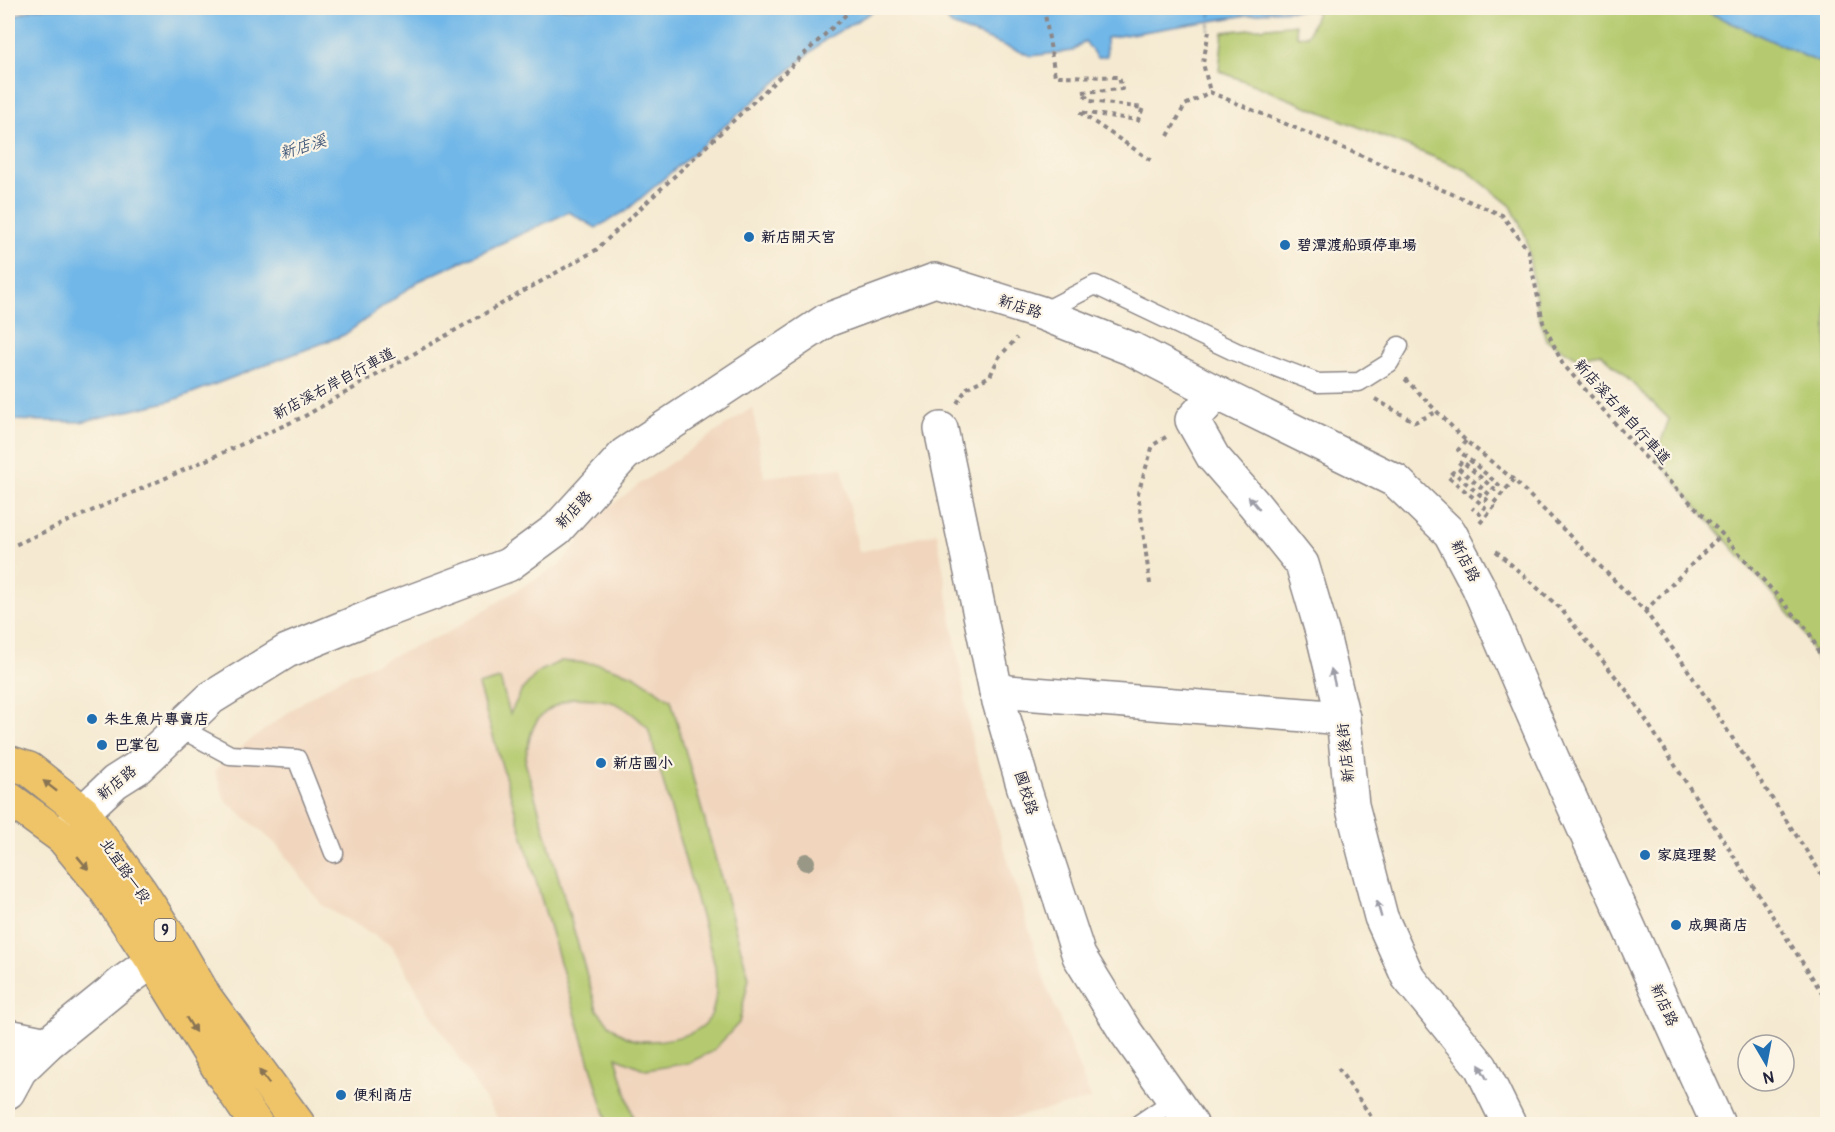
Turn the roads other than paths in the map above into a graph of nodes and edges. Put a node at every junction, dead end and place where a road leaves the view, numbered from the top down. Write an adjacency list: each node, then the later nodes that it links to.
1 (1041, 313): 2 (lane); 3 (street, 新店路); 7 (street, 新店路)
2 (1399, 346)
3 (1217, 393): 6 (street, 新店後街, one-way to 3); 22 (street, 新店路)
4 (940, 429): 5 (street, 國校路)
5 (996, 691): 6 (street); 17 (street, 國校路)
6 (1343, 718): 21 (street, 新店後街, one-way to 6)
7 (180, 728): 10 (street, 新店路); 12 (lane)
8 (8, 762): 10 (main road, 北宜路一段 / 9, one-way to 8)
9 (8, 798): 11 (main road, 北宜路一段 / 9)
10 (83, 812): 11 (street, 新店路); 13 (main road, 北宜路一段 / 9)
11 (63, 838): 13 (main road, 北宜路一段 / 9, one-way to 13)
12 (334, 853)
13 (164, 953): 15 (street); 18 (main road, 北宜路一段 / 9, one-way to 18); 19 (main road, 北宜路一段 / 9, one-way to 13)
14 (8, 1036): 15 (street)
15 (47, 1044): 16 (street)
16 (8, 1092)
17 (1182, 1113): 20 (lane)
18 (256, 1125)
19 (298, 1125)
20 (1139, 1125)
21 (1509, 1125)
22 (1718, 1125)

